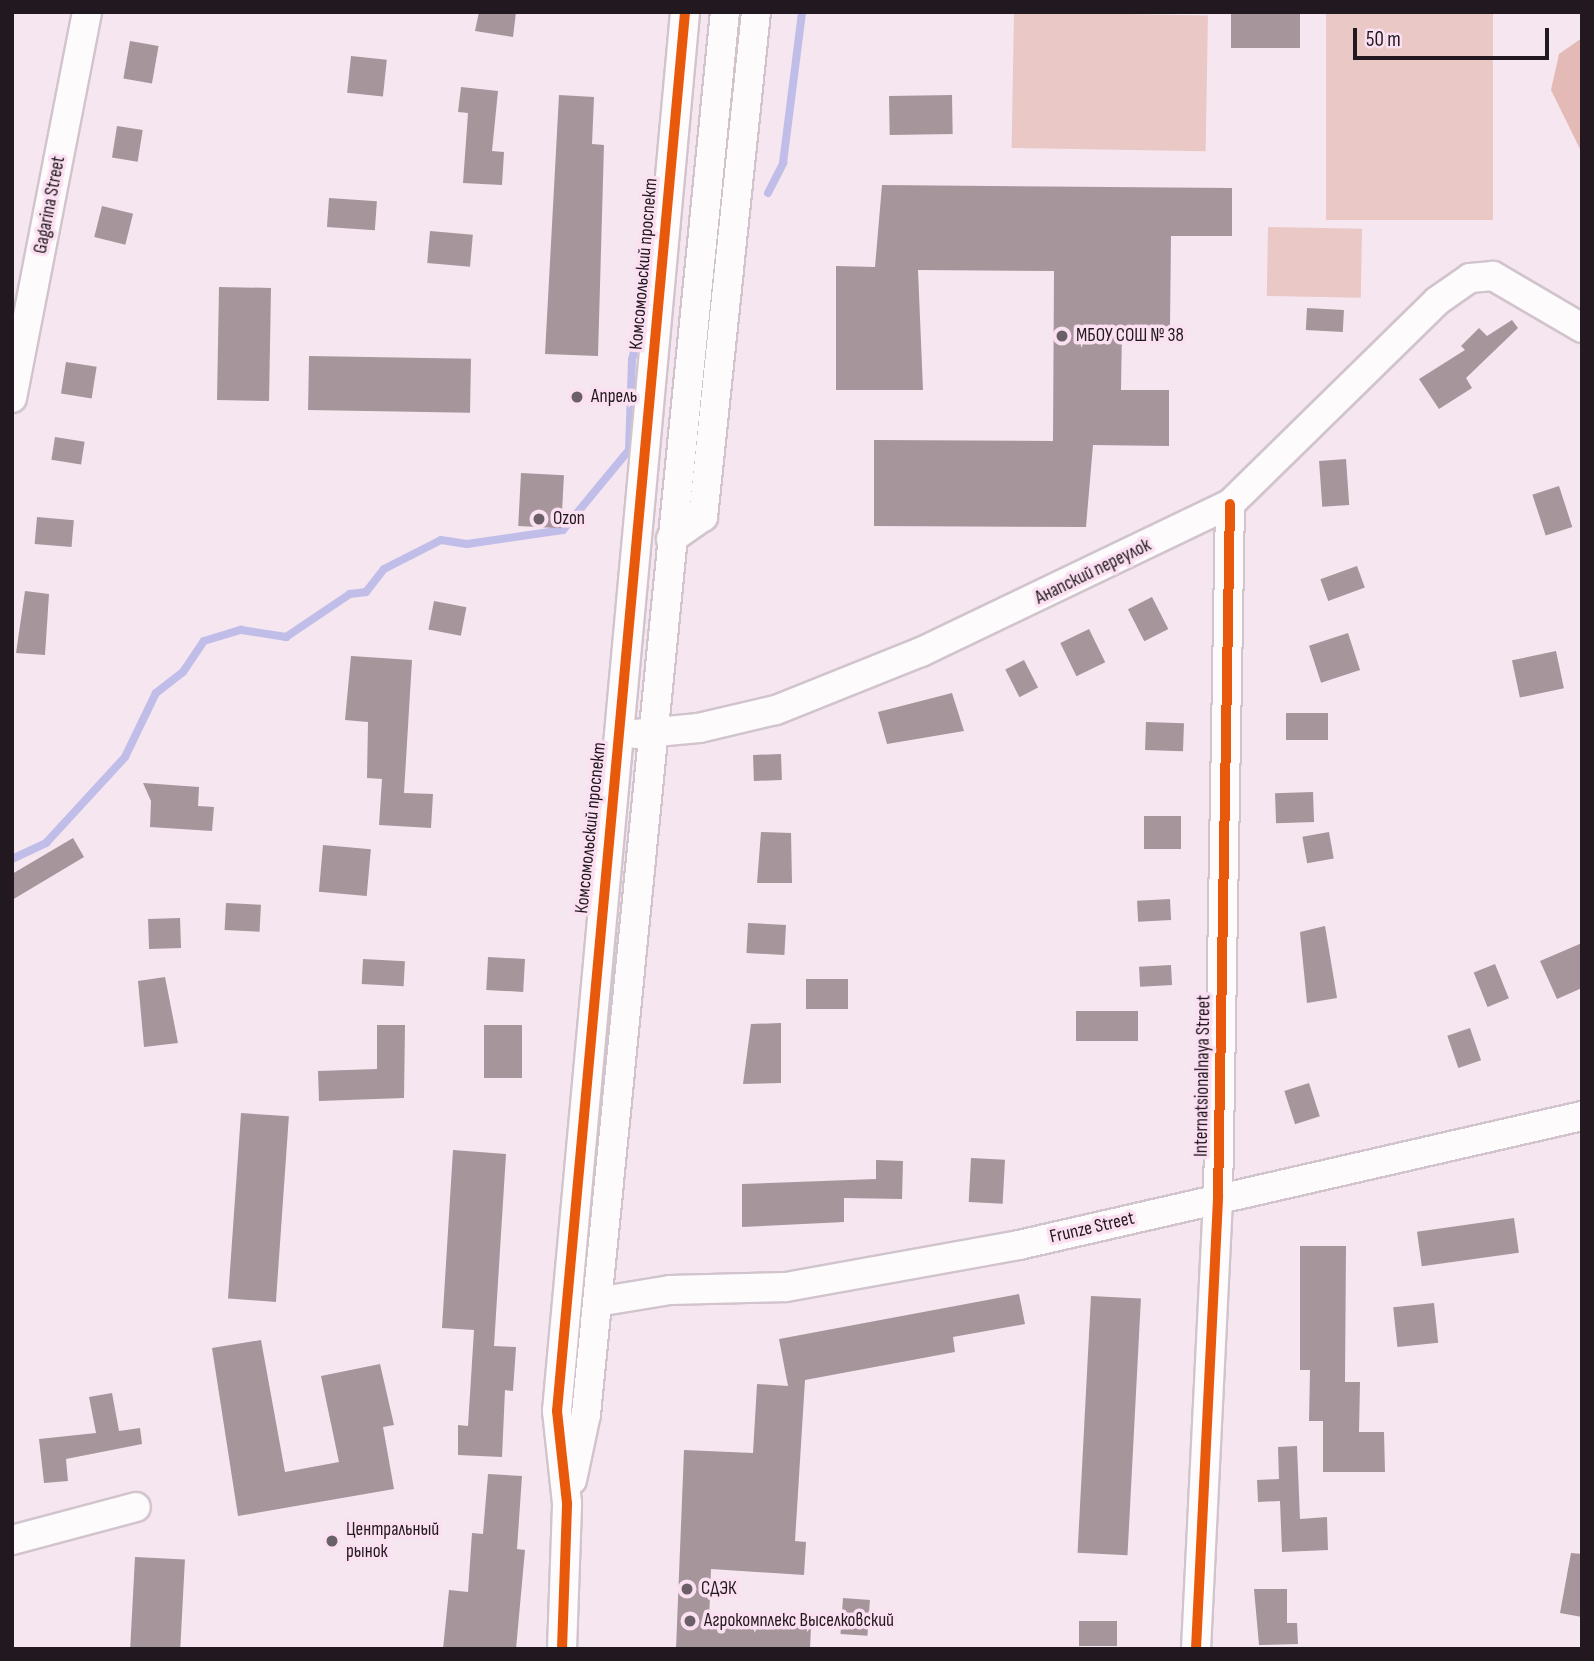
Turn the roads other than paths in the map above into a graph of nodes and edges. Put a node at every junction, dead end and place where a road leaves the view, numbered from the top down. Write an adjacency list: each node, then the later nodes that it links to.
1 (88, 12): 6 (street, Gagarina Street)
2 (685, 12): 9 (street, Комсомольский проспект)
3 (725, 12): 8 (street, Комсомольский проспект)
4 (756, 12): 8 (street)
5 (1582, 328): 7 (street, Анапский переулок)
6 (12, 398)
7 (1230, 504): 10 (street, Анапский переулок); 12 (street, Internatsionalnaya Street)
8 (671, 539): 10 (street, Комсомольский проспект)
9 (618, 733): 10 (street, Анапский переулок); 14 (street, Комсомольский проспект)
10 (651, 734): 13 (street, Комсомольский проспект)
11 (1582, 1116): 12 (street, Frunze Street)
12 (1218, 1198): 13 (street, Frunze Street); 18 (street, Internatsionalnaya Street)
13 (597, 1302): 14 (street, Комсомольский проспект)
14 (568, 1503): 17 (street, Комсомольский проспект)
15 (136, 1507): 16 (street)
16 (12, 1539)
17 (562, 1649)
18 (1196, 1649)

